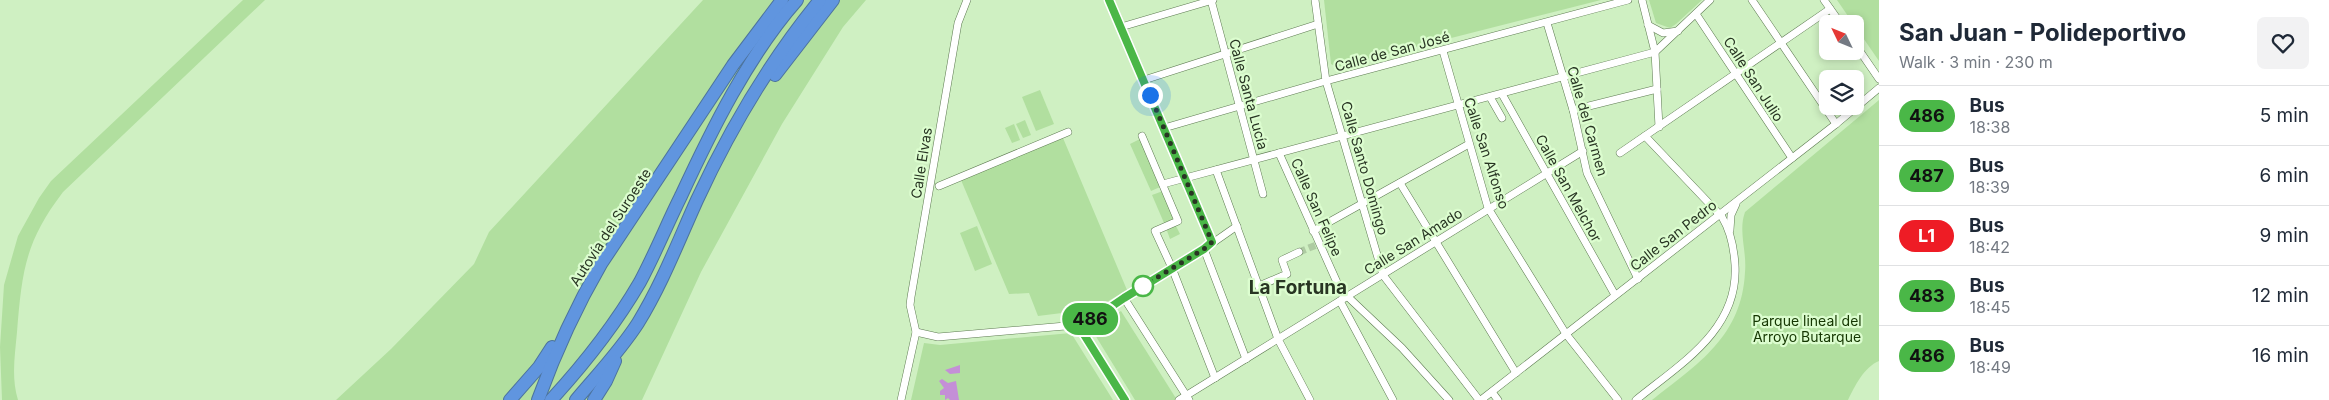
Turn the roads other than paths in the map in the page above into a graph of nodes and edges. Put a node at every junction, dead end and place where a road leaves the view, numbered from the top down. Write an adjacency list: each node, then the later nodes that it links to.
1 (782, 0): 54 (highway)
2 (797, 0): 20 (highway)
3 (820, 0): 45 (highway)
4 (833, 0): 45 (highway)
5 (967, 0): 84 (street, Calle Elvas)
6 (1109, 0): 21 (street)
7 (1212, 0): 21 (street); 26 (street, Calle Santa Lucía)
8 (1315, 0): 18 (street, Calle Santo Domingo)
9 (1628, 0): 17 (street, Calle de San José)
10 (1642, 0): 19 (street)
11 (1710, 0): 15 (street)
12 (1752, 0): 23 (street)
13 (1824, 0): 14 (street)
14 (1830, 9): 16 (street); 23 (street)
15 (1696, 14): 22 (street); 29 (street, Calle San Julio)
16 (1834, 15)
17 (1547, 23): 24 (street, Calle de San José); 30 (street, Calle del Carmen)
18 (1318, 24): 26 (street); 33 (street, Calle Santo Domingo)
19 (1648, 25): 22 (street); 25 (street)
20 (776, 27): 54 (highway); 96 (highway)
21 (1121, 28): 32 (street)
22 (1678, 32): 25 (street)
23 (1781, 43): 29 (street); 42 (street)
24 (1442, 51): 33 (street, Calle de San José); 39 (street, Calle San Alfonso)
25 (1655, 52): 30 (street); 35 (street)
26 (1224, 54): 32 (street); 38 (street, Calle Santa Lucía)
27 (1864, 55): 28 (street)
28 (1876, 69): 31 (street)
29 (1736, 74): 43 (street); 55 (street, Calle San Julio)
30 (1563, 78): 36 (street); 40 (street, Calle del Carmen)
31 (1879, 79)
32 (1144, 80): 44 (street)
33 (1326, 81): 38 (street, Calle de San José); 48 (street, Calle Santo Domingo)
34 (1879, 88): 42 (street, Calle San Pedro)
35 (1657, 89): 40 (street); 43 (street)
36 (1502, 94): 37 (street); 58 (street, Calle San Melchor)
37 (1490, 97): 39 (street); 41 (street)
38 (1239, 106): 44 (street, Calle de San José); 56 (street, Calle Santa Lucía)
39 (1458, 106): 48 (street); 50 (street, Calle San Alfonso)
40 (1573, 110): 51 (street, Calle del Carmen)
41 (1502, 118)
42 (1836, 124): 55 (street, Calle San Pedro)
43 (1658, 127): 49 (street)
44 (1164, 128): 59 (street)
45 (731, 132): 87 (highway)
46 (1068, 132): 62 (street)
47 (1142, 136): 61 (street)
48 (1342, 136): 52 (street); 65 (street, Calle Santo Domingo)
49 (1645, 136): 53 (street); 67 (street)
50 (1470, 144): 60 (street); 66 (street, Calle San Alfonso)
51 (1583, 151): 58 (street, Calle San Amado); 77 (street, Calle del Carmen)
52 (1279, 153): 56 (street); 70 (street, Calle San Felipe)
53 (1620, 153)
54 (675, 155): 79 (highway, Autovía del Suroeste)
55 (1792, 158): 64 (street, Calle San Pedro)
56 (1253, 160): 57 (street); 63 (street, Calle Santa Lucía)
57 (1216, 170): 59 (street); 68 (street)
58 (1546, 173): 66 (street, Calle San Amado); 80 (street, Calle San Melchor)
59 (1185, 179): 61 (street); 72 (street)
60 (1400, 183): 65 (street); 71 (street)
61 (1163, 184): 75 (street)
62 (939, 186)
63 (1263, 194)
64 (1739, 200): 67 (street, Calle San Pedro); 69 (street)
65 (1362, 203): 70 (street); 76 (street, Calle Santo Domingo)
66 (1488, 208): 71 (street, Calle San Amado); 85 (street, Calle San Alfonso)
67 (1720, 214): 69 (street); 77 (street, Calle San Pedro)
68 (1237, 226): 72 (street); 78 (street)
69 (1730, 230): 93 (street)
70 (1313, 231): 82 (street, Calle San Felipe)
71 (1436, 241): 76 (street, Calle San Amado); 89 (street)
72 (1212, 242): 73 (street)
73 (1204, 249): 75 (street); 88 (street)
74 (1299, 252): 78 (street)
75 (1172, 268): 81 (street); 90 (street)
76 (1382, 275): 82 (street, Calle San Amado); 105 (street, Calle Santo Domingo)
77 (1638, 278): 80 (street, Calle San Pedro)
78 (1259, 286): 86 (street)
79 (584, 293): 94 (highway); 95 (highway, Autovía del Suroeste)
80 (1615, 295): 85 (street, Calle San Pedro)
81 (1124, 298): 83 (street); 92 (street)
82 (1344, 298): 86 (street, Calle San Amado); 103 (street, Calle San Felipe); 104 (street)
83 (1078, 325): 84 (street); 100 (street)
84 (916, 332): 99 (street)
85 (1566, 334): 89 (street, Calle San Pedro); 107 (street, Calle San Alfonso)
86 (1278, 339): 88 (street, Calle San Amado); 102 (street)
87 (619, 350): 97 (highway); 98 (highway)
88 (1246, 359): 90 (street, Calle San Amado)
89 (1516, 373): 91 (street, Calle San Pedro)
90 (1215, 378): 92 (street, Calle San Amado)
91 (1492, 392): 105 (street, Calle San Pedro); 106 (street)
92 (1188, 398): 101 (street, Calle San Amado)
93 (1639, 398)
94 (510, 400)
95 (538, 400)
96 (551, 400)
97 (576, 400)
98 (594, 400)
99 (901, 400)
100 (1124, 400)
101 (1179, 400)
102 (1310, 400)
103 (1393, 400)
104 (1449, 400)
105 (1480, 400)
106 (1498, 400)
107 (1618, 400)

